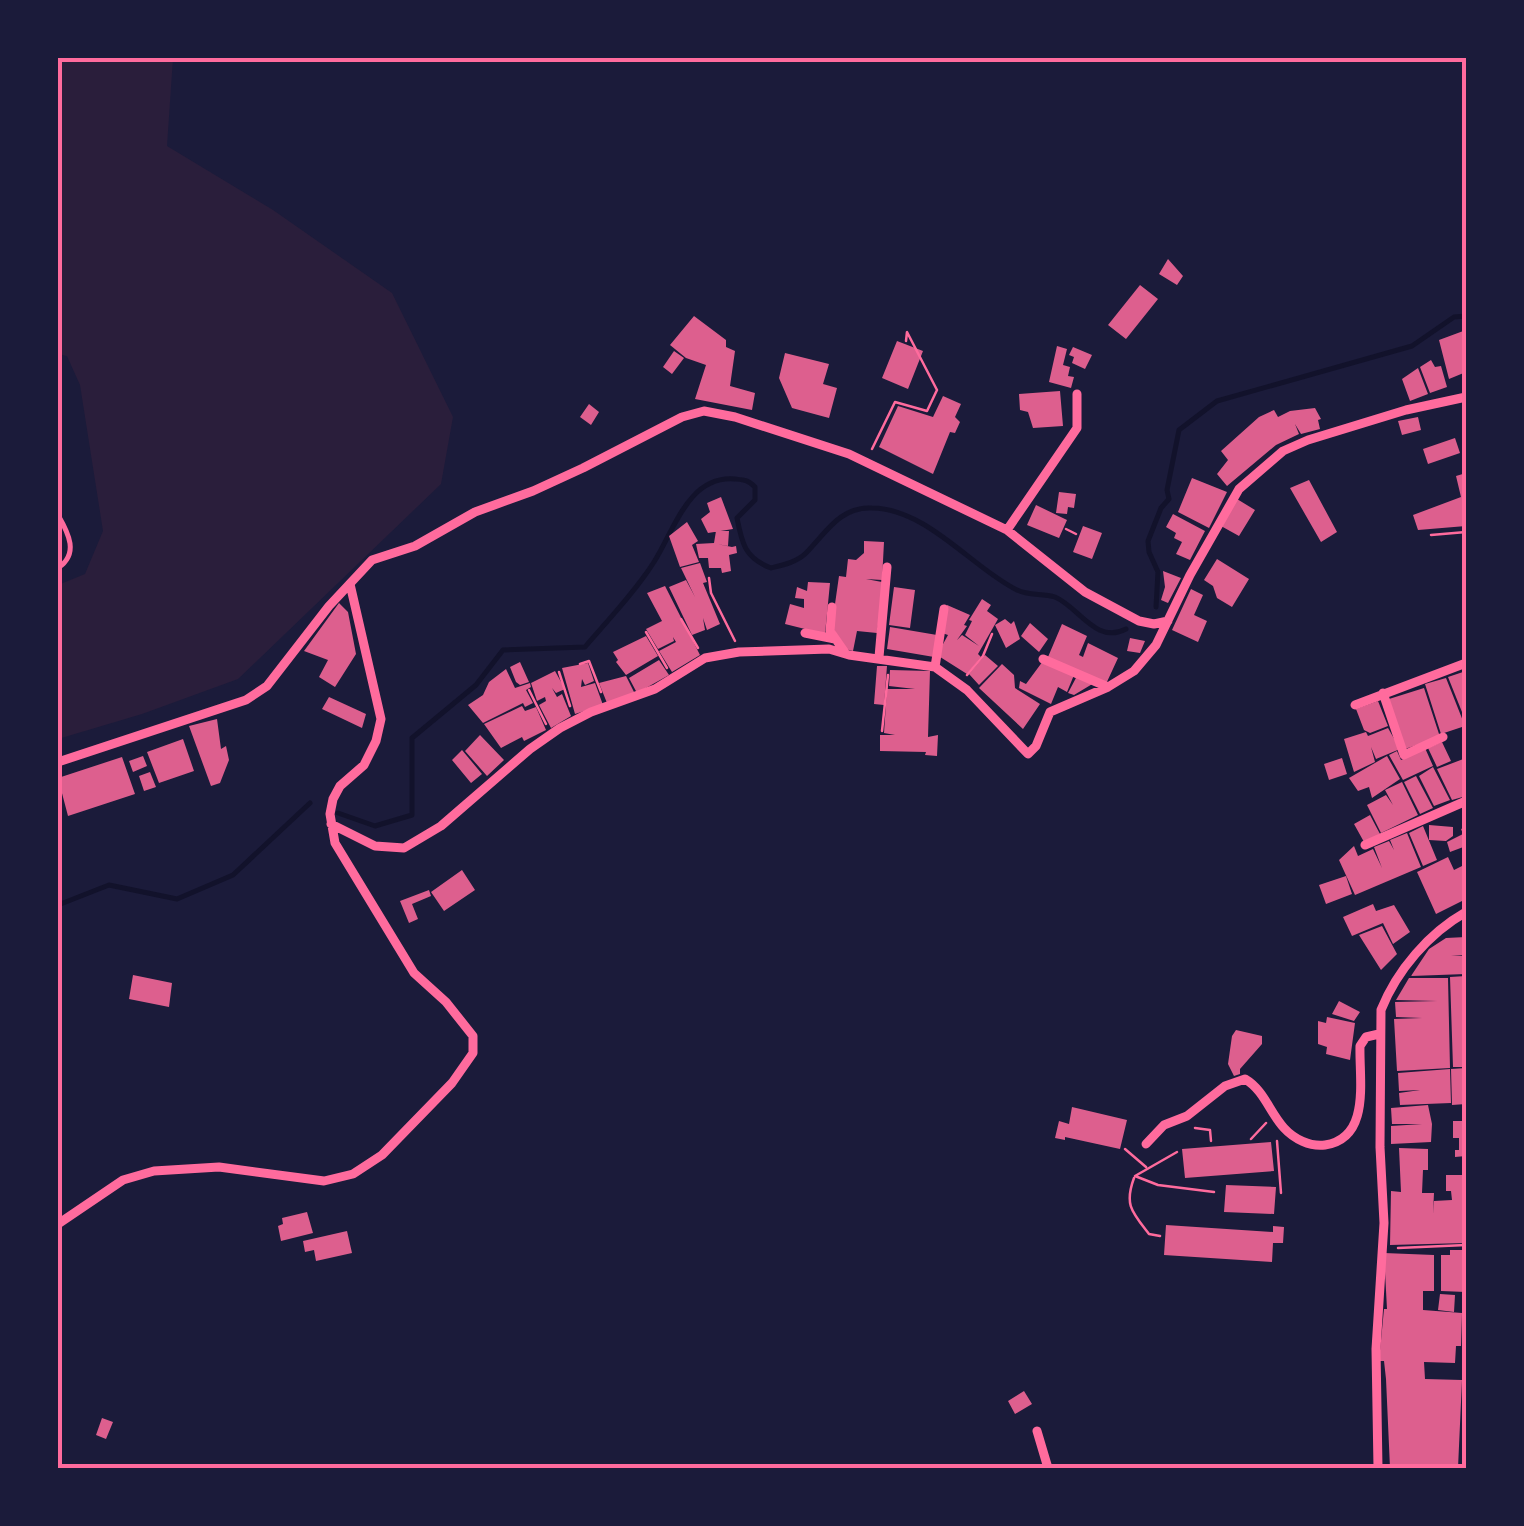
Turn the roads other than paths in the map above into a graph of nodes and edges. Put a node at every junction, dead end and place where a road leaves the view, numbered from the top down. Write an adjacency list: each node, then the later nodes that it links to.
1 (1077, 394): 4 (street)
2 (1466, 397): 10 (street)
3 (58, 515): 6 (lane)
4 (1006, 530): 7 (street); 10 (street)
5 (887, 567): 14 (street)
6 (58, 568)
7 (350, 584): 22 (street); 24 (street)
8 (832, 608): 12 (street)
9 (944, 609): 17 (street)
10 (1168, 621): 18 (street)
11 (806, 633): 12 (street)
12 (836, 639): 13 (street)
13 (846, 654): 14 (street); 24 (street)
14 (885, 658): 17 (street)
15 (1044, 659): 18 (street)
16 (1466, 663): 19 (street)
17 (935, 667): 18 (street)
18 (1108, 687)
19 (1383, 693): 20 (street); 21 (street)
20 (1354, 704)
21 (1444, 737)
22 (58, 762)
23 (1466, 801): 25 (street)
24 (331, 824): 29 (street)
25 (1365, 845)
26 (1466, 912): 27 (street)
27 (1379, 1034): 28 (street); 32 (street)
28 (1146, 1144)
29 (58, 1224)
30 (1037, 1431): 31 (street)
31 (1048, 1468)
32 (1378, 1468)

